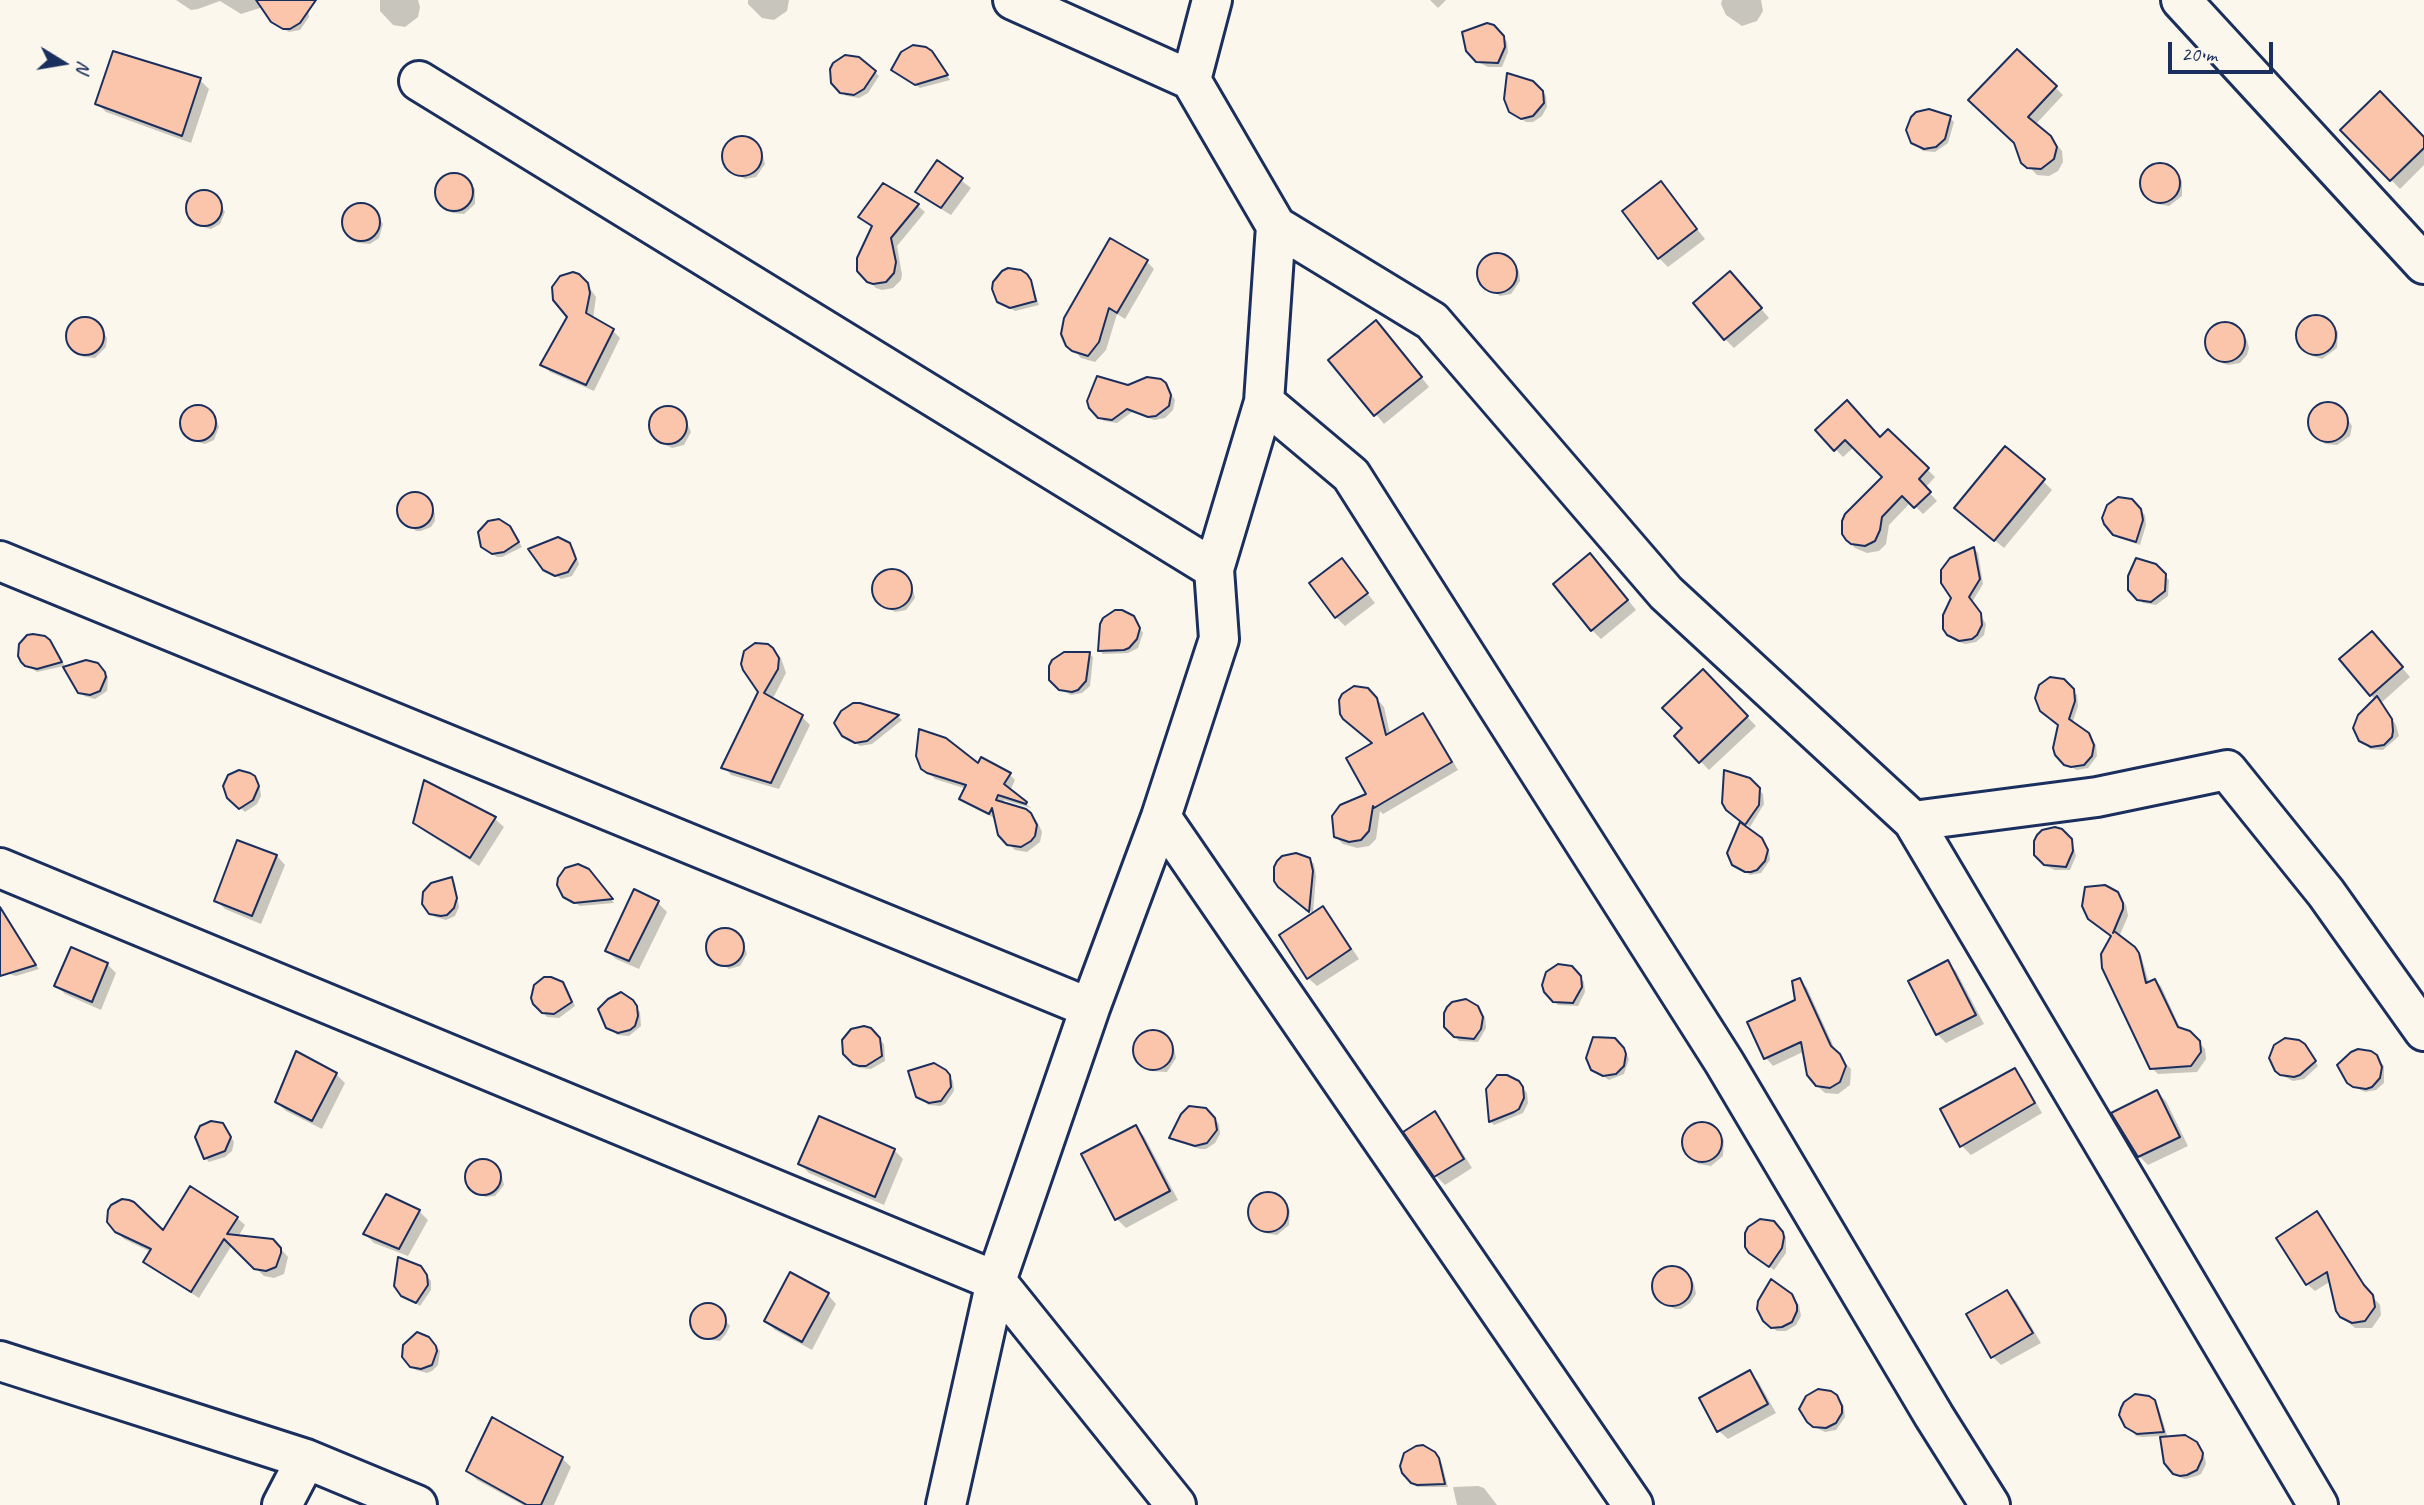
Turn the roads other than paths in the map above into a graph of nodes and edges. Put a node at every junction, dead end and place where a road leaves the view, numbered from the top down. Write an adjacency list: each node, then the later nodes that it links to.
1 (1013, 0): 4 (street)
2 (1212, 0): 4 (street)
3 (2181, 0): 7 (street)
4 (1191, 80): 6 (street)
5 (419, 81): 10 (street)
6 (1276, 226): 8 (street); 12 (street)
7 (2424, 264)
8 (1264, 402): 10 (street); 24 (street)
9 (0, 561): 14 (street)
10 (1214, 569): 11 (street)
11 (1161, 817): 14 (street); 23 (street)
12 (1913, 821): 15 (street); 25 (street)
13 (0, 868): 16 (street)
14 (1090, 1008): 16 (street)
15 (2424, 1031)
16 (996, 1281): 21 (street); 22 (street)
17 (0, 1361): 18 (street)
18 (306, 1460): 19 (street); 20 (street)
19 (282, 1505)
20 (417, 1505)
21 (946, 1505)
22 (1176, 1505)
23 (1633, 1505)
24 (1990, 1505)
25 (2318, 1505)

